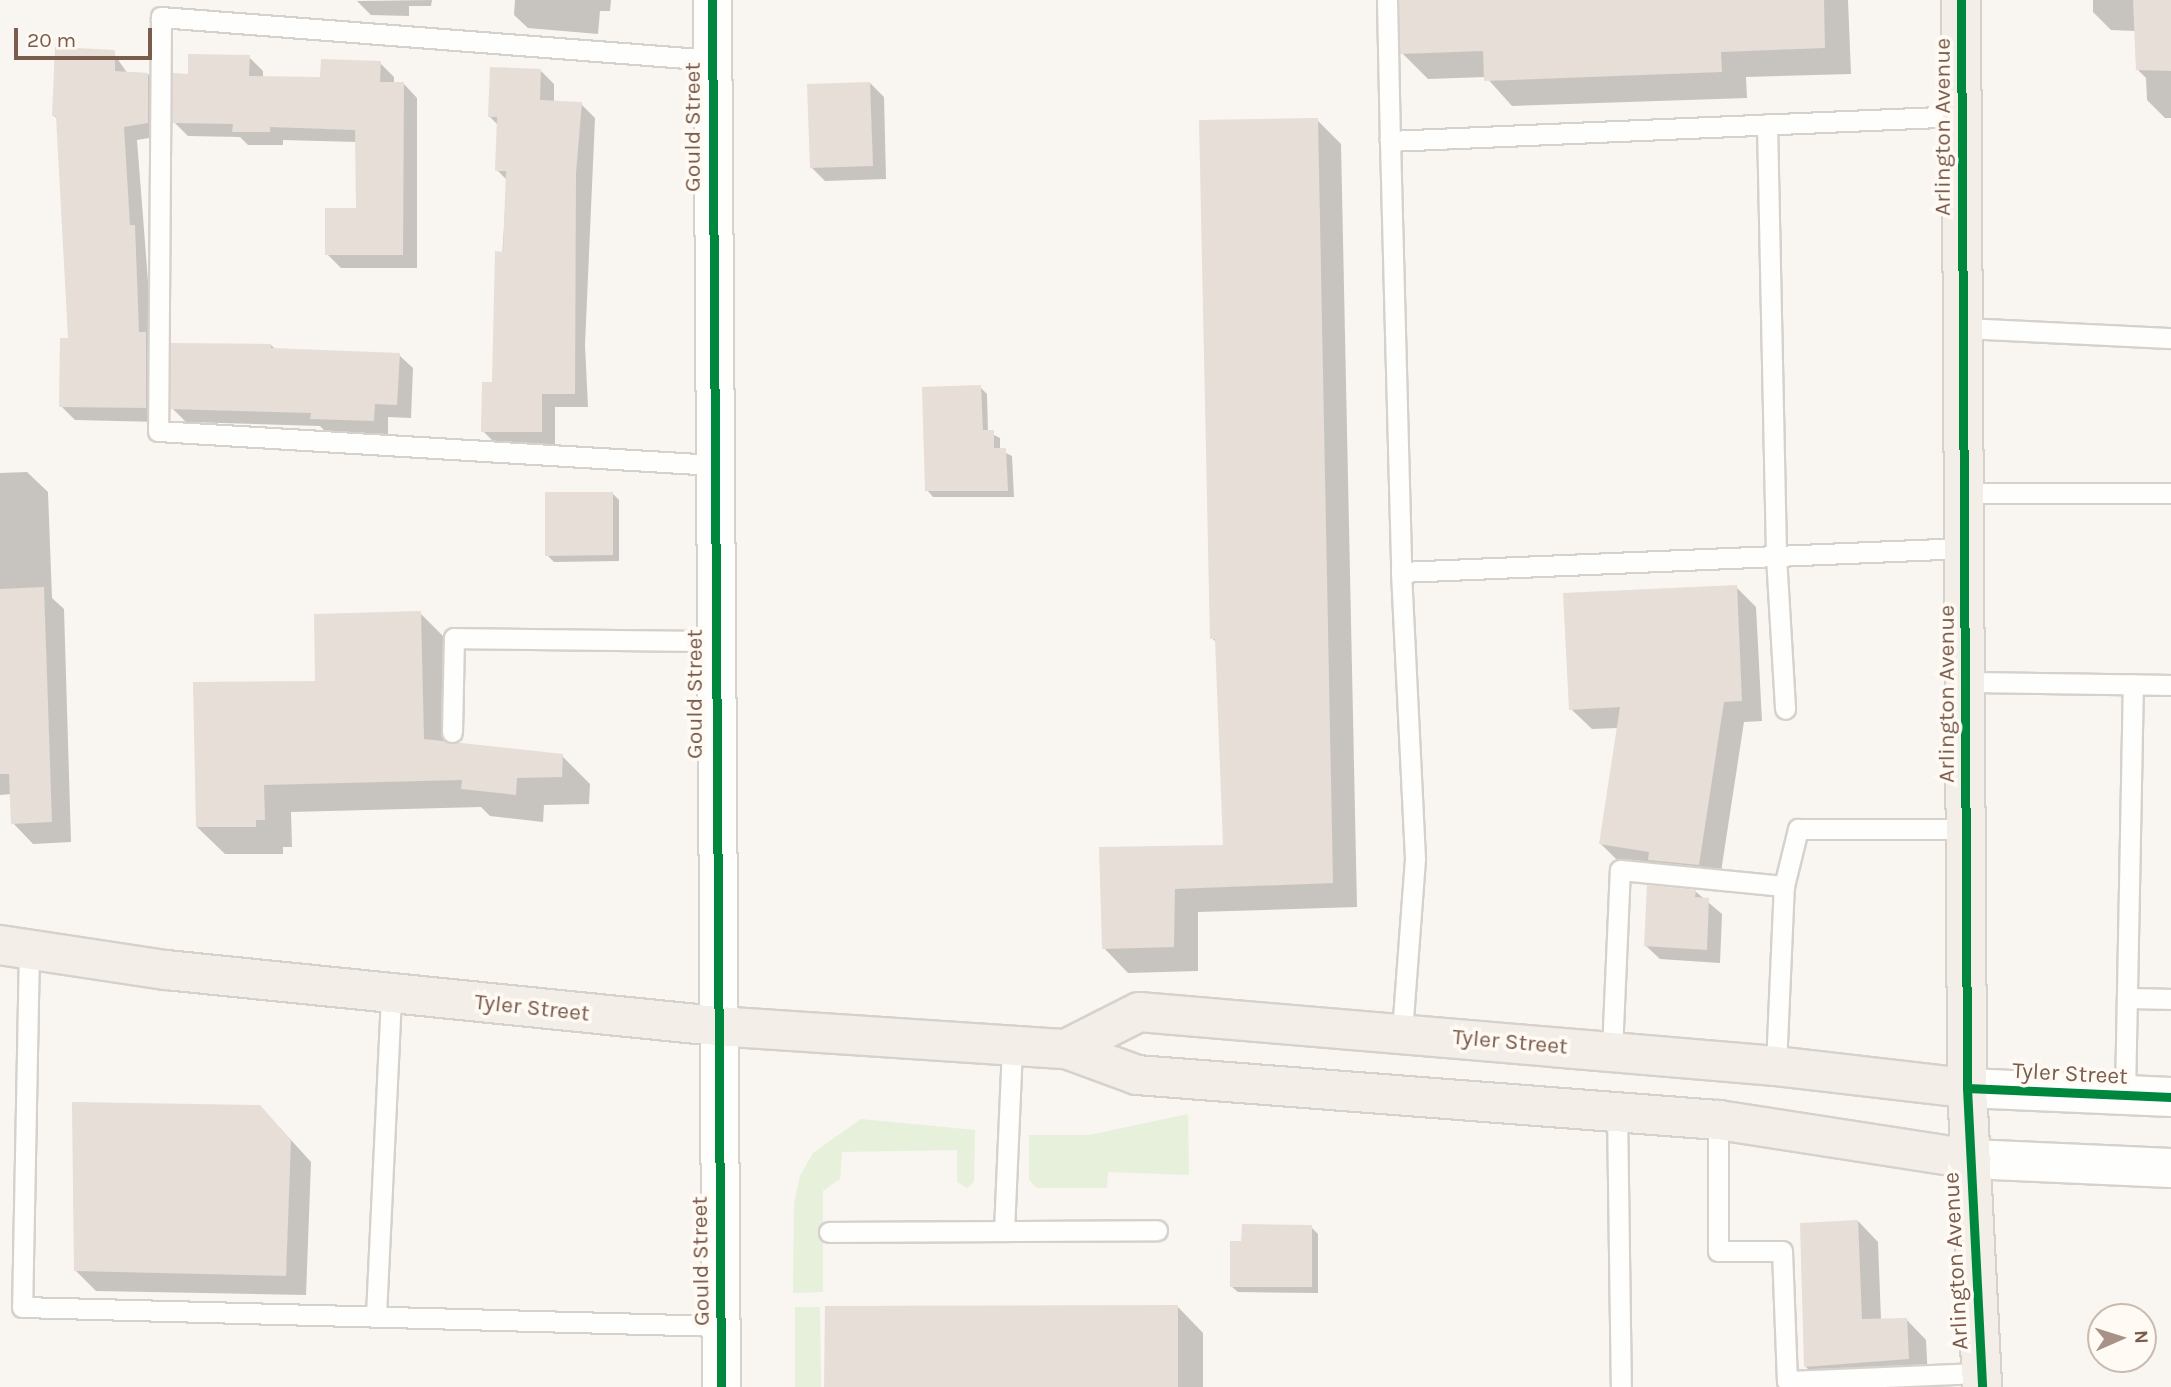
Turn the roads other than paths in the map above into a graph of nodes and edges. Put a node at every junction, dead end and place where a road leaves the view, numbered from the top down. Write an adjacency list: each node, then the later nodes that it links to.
1 (712, 0): 4 (street, Gould Street)
2 (1387, 0): 7 (lane)
3 (1961, 0): 5 (main road, Arlington Avenue)
4 (712, 60): 10 (street, Gould Street); 10 (lane)
5 (1962, 116): 6 (lane); 8 (main road, Arlington Avenue)
6 (1767, 124): 7 (lane); 14 (lane)
7 (1390, 141): 15 (lane)
8 (1964, 328): 9 (lane); 11 (main road, Arlington Avenue)
9 (2171, 338)
10 (714, 465): 16 (street, Gould Street)
11 (1965, 493): 12 (lane); 13 (main road, Arlington Avenue)
12 (2171, 493)
13 (1965, 548): 14 (lane); 17 (main road, Arlington Avenue)
14 (1776, 556): 15 (lane); 20 (lane)
15 (1401, 572): 29 (lane)
16 (714, 641): 21 (lane); 28 (street, Gould Street)
17 (1966, 682): 18 (lane); 22 (main road, Arlington Avenue)
18 (2133, 684): 19 (lane); 26 (lane)
19 (2171, 685)
20 (1786, 709)
21 (452, 732)
22 (1967, 829): 23 (lane); 34 (main road, Arlington Avenue)
23 (1784, 886): 32 (lane); 33 (lane)
24 (15, 947): 25 (main road, Tyler Street); 44 (lane)
25 (391, 994): 28 (main road, Tyler Street); 44 (lane)
26 (2129, 998): 27 (lane); 35 (lane)
27 (2171, 999)
28 (716, 1026): 30 (main road, Tyler Street); 45 (street, Gould Street)
29 (1402, 1031): 31 (main road, Tyler Street); 32 (main road, Tyler Street)
30 (1012, 1045): 31 (main road, Tyler Street); 42 (lane)
31 (1066, 1049): 37 (main road, Tyler Street)
32 (1612, 1051): 33 (main road, Tyler Street)
33 (1776, 1066): 34 (main road, Tyler Street)
34 (1967, 1088): 35 (main road, Tyler Street); 39 (main road, Arlington Avenue)
35 (2125, 1095): 36 (main road, Tyler Street)
36 (2171, 1097)
37 (1617, 1110): 38 (main road, Tyler Street); 48 (lane)
38 (1718, 1120): 39 (main road, Tyler Street); 46 (lane)
39 (1970, 1158): 40 (main road, Tyler Street); 46 (main road, Arlington Avenue)
40 (2171, 1168)
41 (1157, 1230): 42 (lane)
42 (1004, 1231): 43 (lane)
43 (829, 1233)
44 (376, 1315): 45 (lane)
45 (721, 1326): 47 (street, Gould Street)
46 (1981, 1380)
47 (722, 1387)
48 (1621, 1387)

